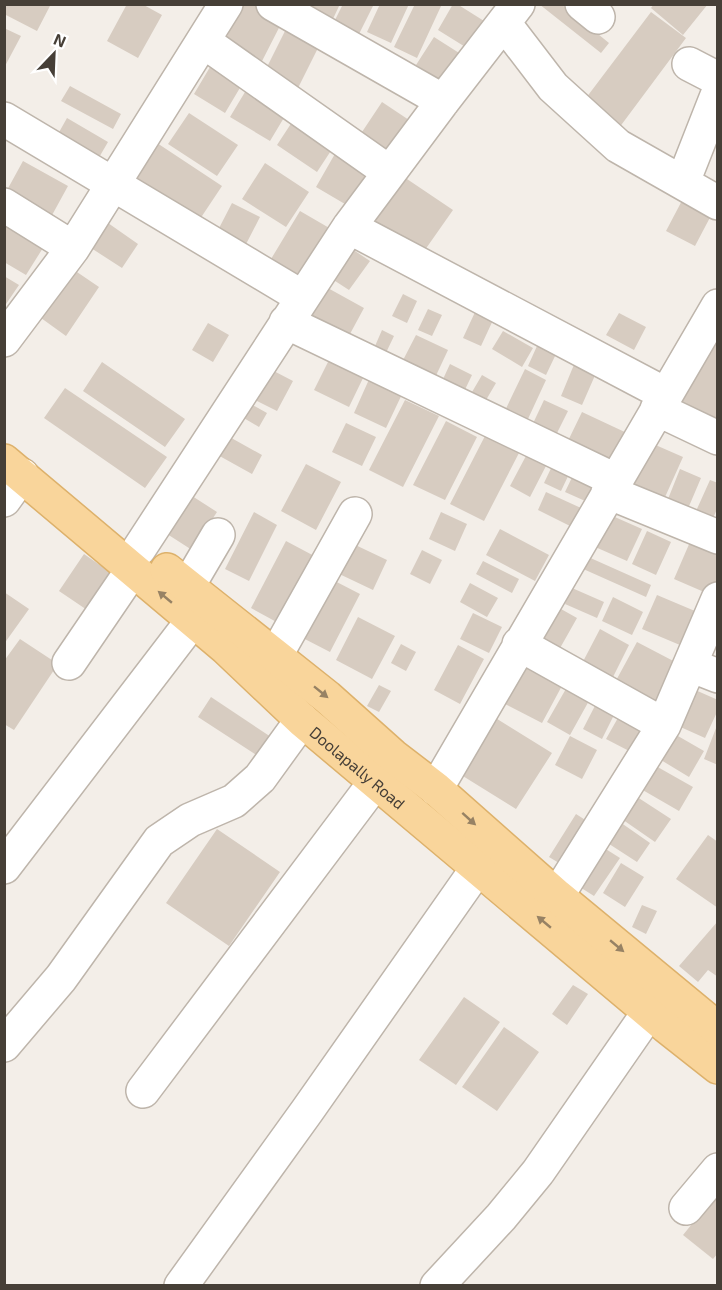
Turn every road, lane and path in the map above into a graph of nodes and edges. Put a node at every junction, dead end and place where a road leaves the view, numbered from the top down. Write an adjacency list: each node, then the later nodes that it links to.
1 (226, 4): 4 (street)
2 (273, 4): 8 (street)
3 (511, 14): 8 (street); 11 (street)
4 (204, 41): 10 (street); 12 (street)
5 (689, 64): 6 (street)
6 (717, 79)
7 (717, 93): 11 (street)
8 (442, 101): 10 (street)
9 (4, 119): 12 (street)
10 (389, 172): 15 (street)
11 (684, 182): 13 (street)
12 (113, 184): 16 (street); 17 (street)
13 (717, 203)
14 (4, 205): 16 (street)
15 (349, 227): 17 (street); 20 (street)
16 (73, 248): 19 (street)
17 (294, 310): 24 (street); 28 (street)
18 (716, 310): 20 (street)
19 (4, 340)
20 (661, 401): 21 (street); 24 (street)
21 (717, 438)
22 (4, 439): 28 (main road, Doolapally Road)
23 (10, 479): 28 (main road, Doolapally Road)
24 (612, 486): 27 (street); 32 (street)
25 (355, 514): 33 (street)
26 (218, 535): 29 (street)
27 (717, 537)
28 (136, 559): 29 (main road, Doolapally Road); 31 (main road, Doolapally Road, one-way to 28); 34 (street)
29 (188, 586): 33 (main road, Doolapally Road)
30 (717, 599): 35 (street)
31 (193, 620): 36 (main road, Doolapally Road); 40 (street)
32 (519, 644): 37 (street); 39 (street)
33 (276, 655): 39 (main road, Doolapally Road, one-way to 39)
34 (69, 663)
35 (704, 670): 37 (street)
36 (302, 720): 38 (main road, Doolapally Road); 45 (street)
37 (664, 725): 42 (street)
38 (376, 782): 41 (main road, Doolapally Road); 47 (street)
39 (435, 789): 42 (main road, Doolapally Road, one-way to 42)
40 (4, 867)
41 (478, 867): 43 (main road, Doolapally Road, one-way to 41); 50 (street)
42 (556, 896): 44 (main road, Doolapally Road, one-way to 44)
43 (649, 1012): 46 (main road, Doolapally Road); 51 (street)
44 (717, 1029)
45 (4, 1045)
46 (717, 1067)
47 (143, 1091)
48 (717, 1170): 49 (street)
49 (686, 1208)
50 (181, 1286)
51 (438, 1286)

